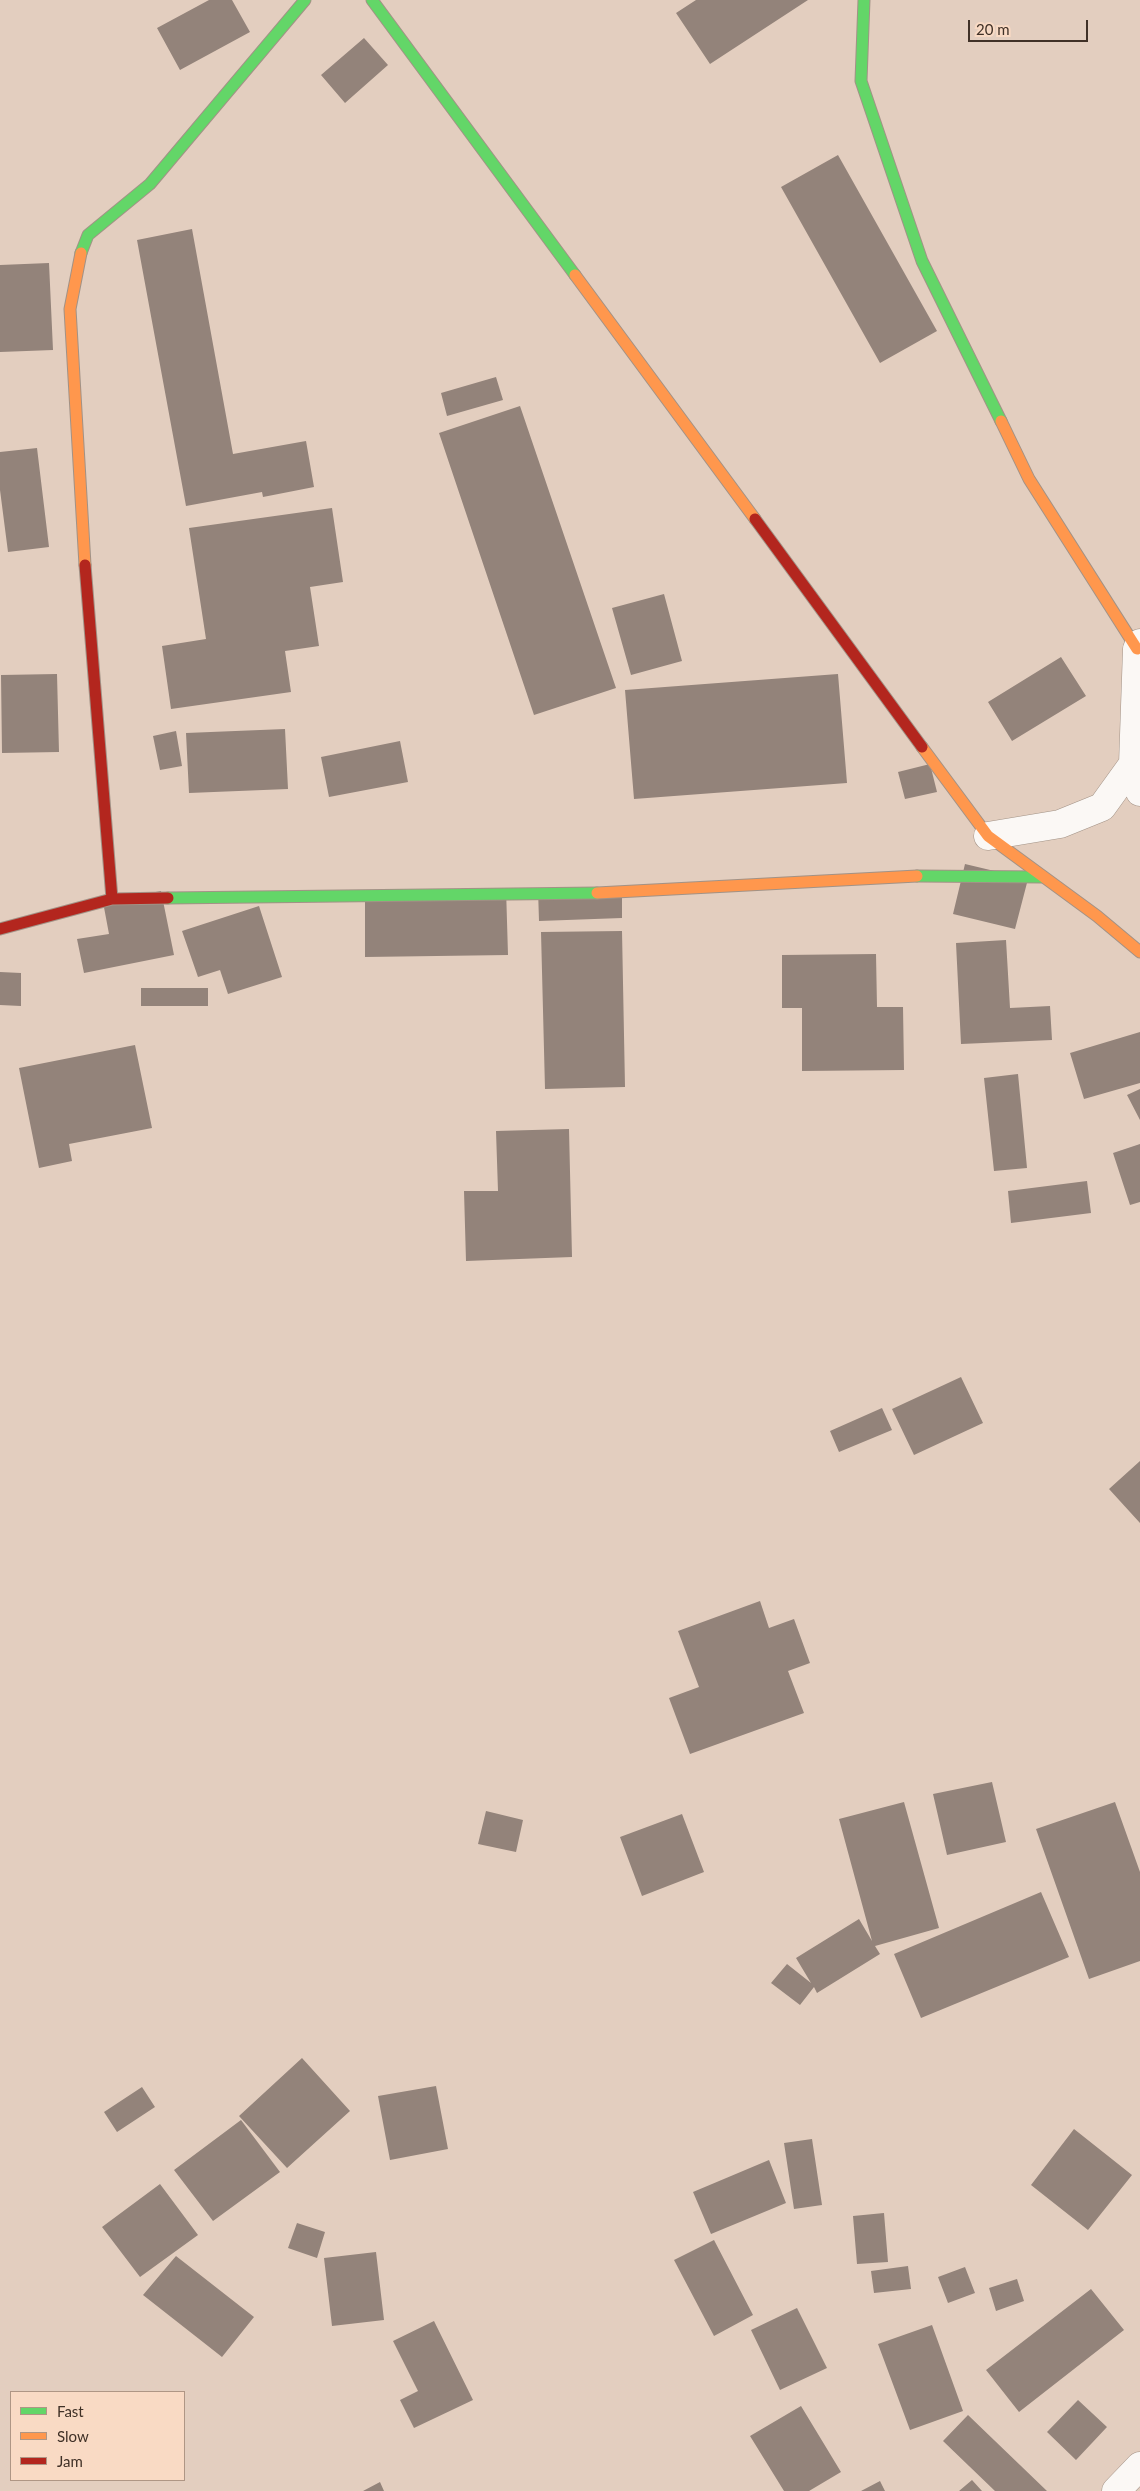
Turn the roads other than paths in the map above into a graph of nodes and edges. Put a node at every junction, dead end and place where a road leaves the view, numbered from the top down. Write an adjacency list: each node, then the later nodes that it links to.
1 (305, 0): 9 (street)
2 (372, 0): 7 (street)
3 (864, 0): 4 (street)
4 (1139, 646): 5 (street)
5 (1134, 764): 6 (street); 7 (street)
6 (1140, 792)
7 (988, 836): 8 (street)
8 (1041, 877): 9 (street); 11 (street)
9 (112, 898): 10 (street)
10 (0, 929)
11 (1140, 952)
12 (1140, 2466): 13 (street)
13 (1116, 2491)

